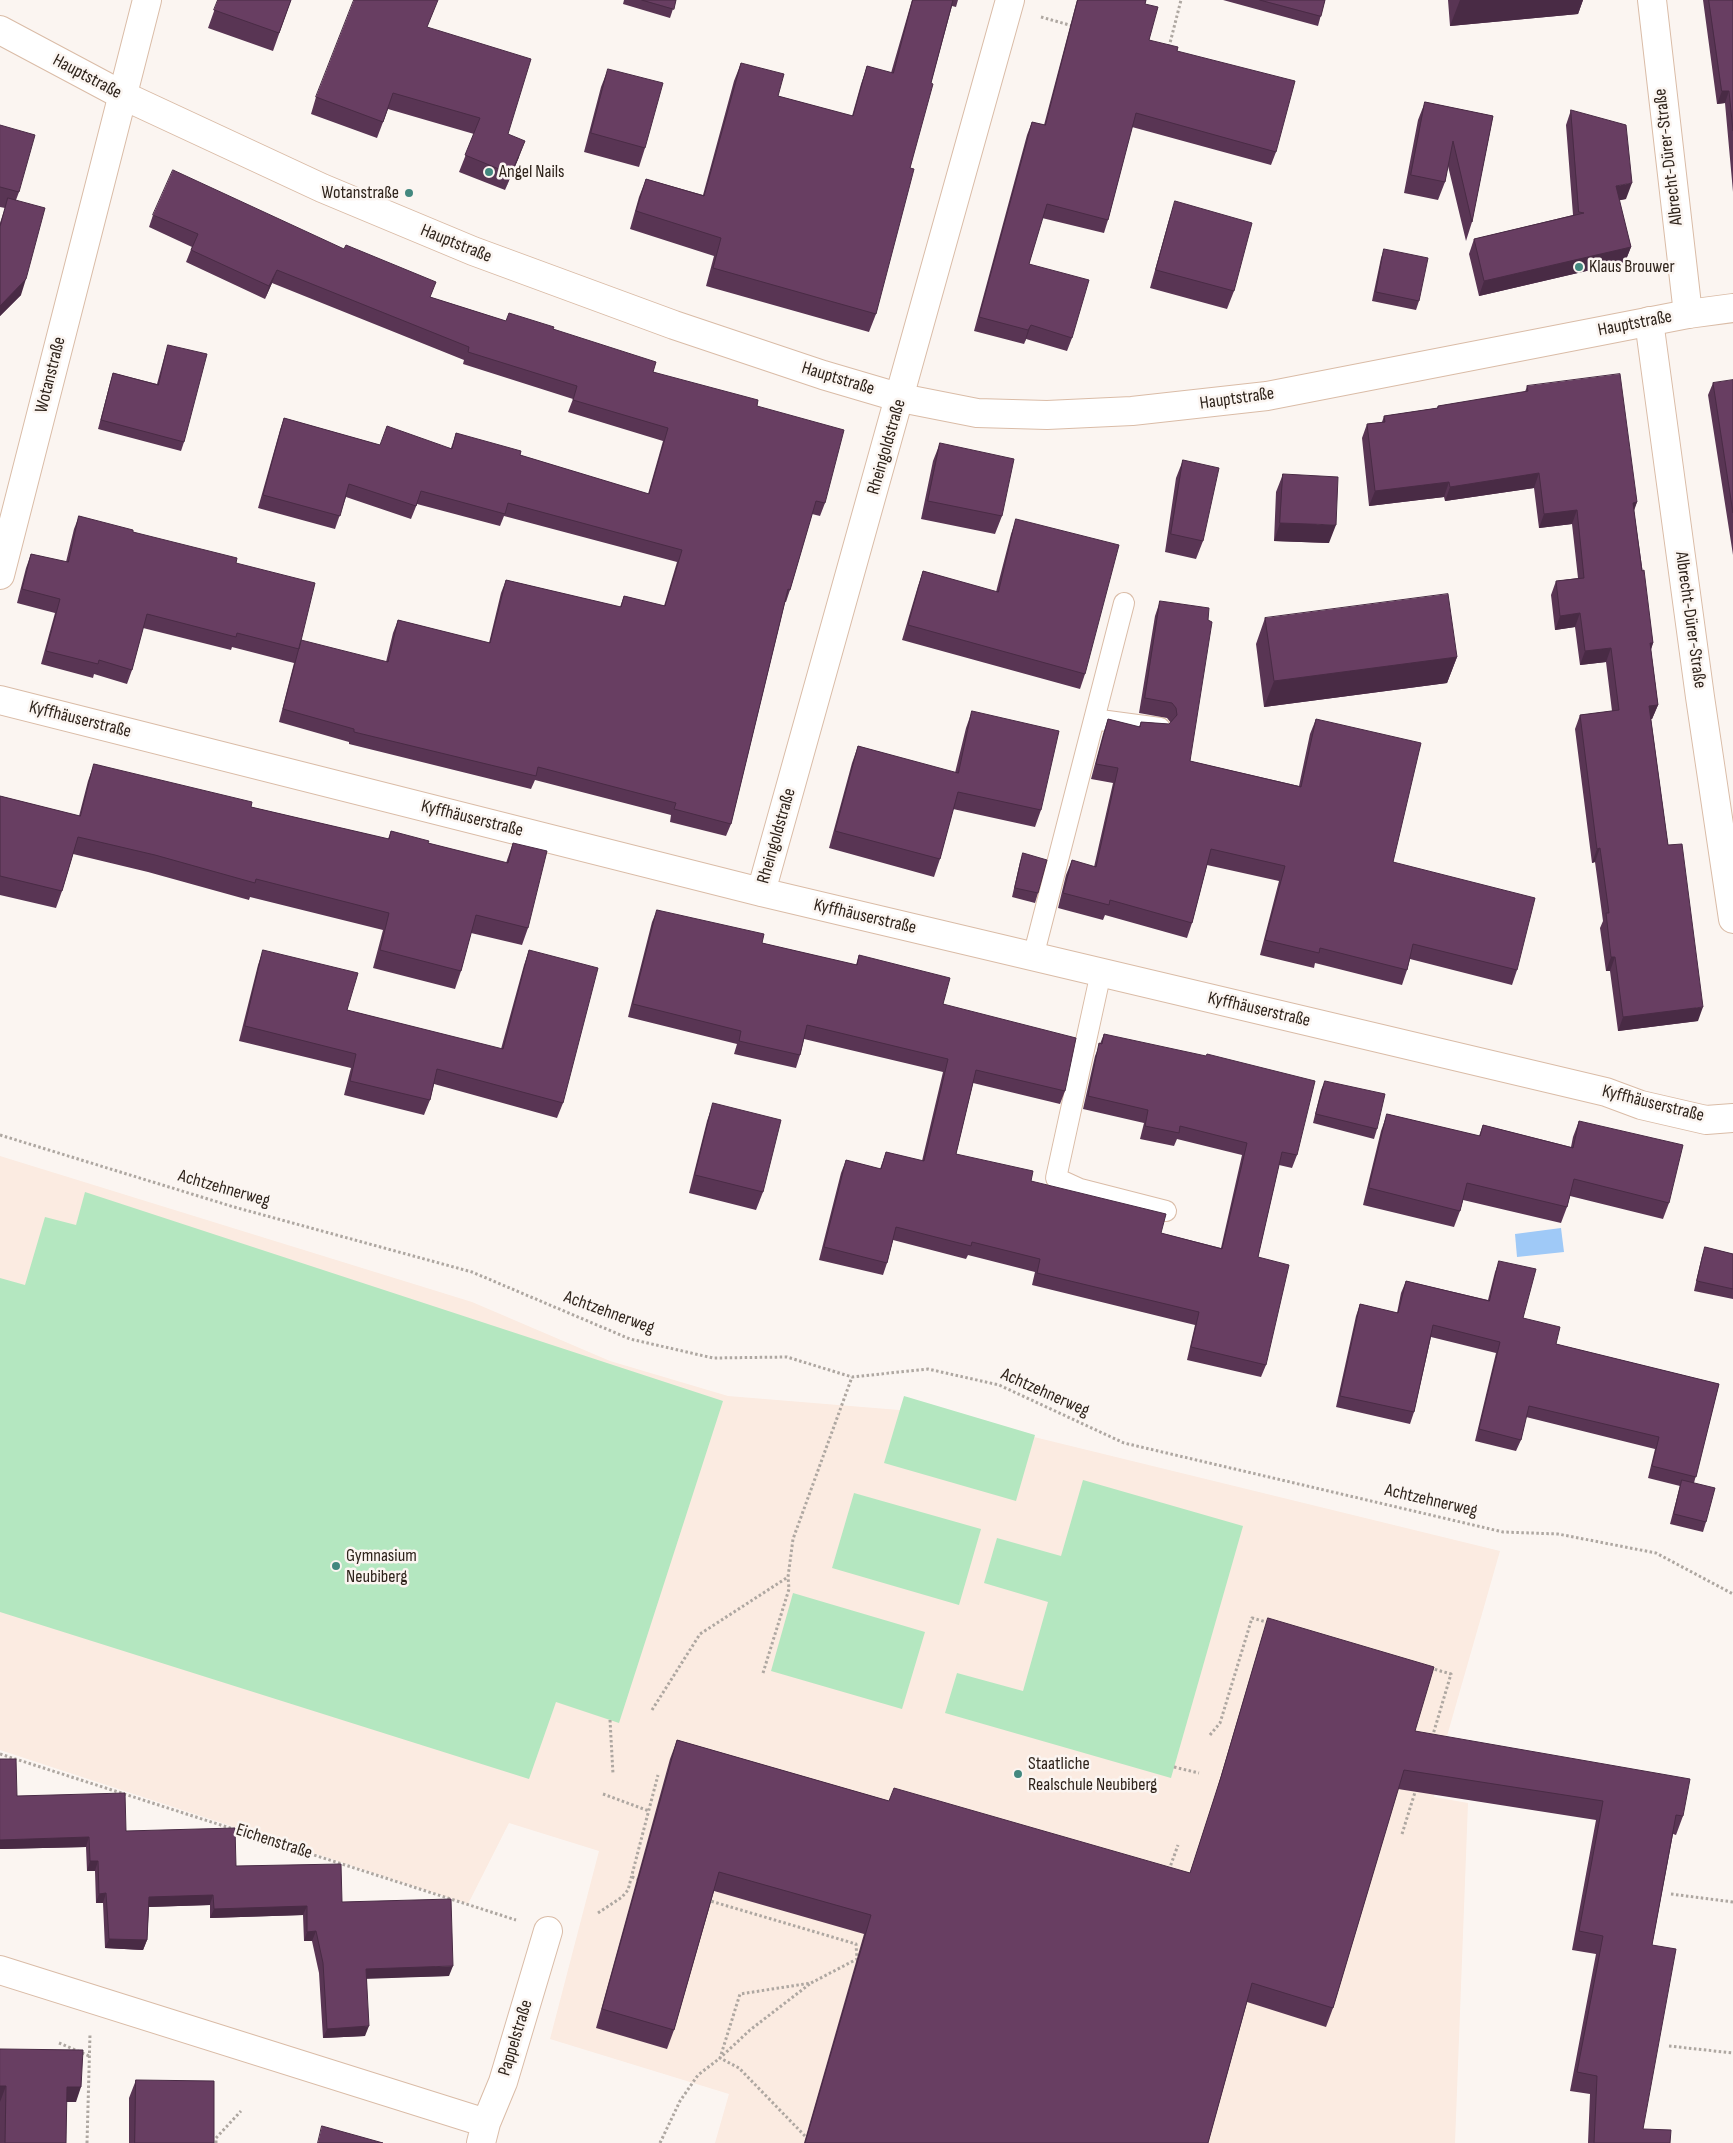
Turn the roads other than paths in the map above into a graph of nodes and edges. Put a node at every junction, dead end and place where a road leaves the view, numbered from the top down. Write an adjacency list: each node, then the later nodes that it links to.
1 (147, 0): 5 (street, Wotanstraße)
2 (1010, 0): 9 (street, Rheingoldstraße)
3 (1652, 0): 7 (street, Albrecht-Dürer-Straße)
4 (0, 30): 5 (street, Hauptstraße)
5 (122, 95): 9 (street, Hauptstraße); 10 (street, Wotanstraße)
6 (1733, 308): 7 (street, Hauptstraße)
7 (1688, 314): 8 (street, Hauptstraße)
8 (1649, 321): 9 (street, Hauptstraße); 16 (street, Albrecht-Dürer-Straße)
9 (901, 398): 15 (street, Rheingoldstraße)
10 (0, 575)
11 (1124, 603): 13 (lane)
12 (0, 700): 15 (street, Kyffhäuserstraße)
13 (1094, 719): 14 (lane); 17 (lane)
14 (1160, 728)
15 (761, 892): 17 (street, Kyffhäuserstraße)
16 (1733, 918)
17 (1032, 956): 18 (street, Kyffhäuserstraße)
18 (1101, 972): 19 (street, Kyffhäuserstraße); 20 (lane)
19 (1733, 1118)
20 (1166, 1211)
21 (548, 1931): 23 (street, Pappelstraße)
22 (0, 1970): 23 (street)
23 (483, 2133)

